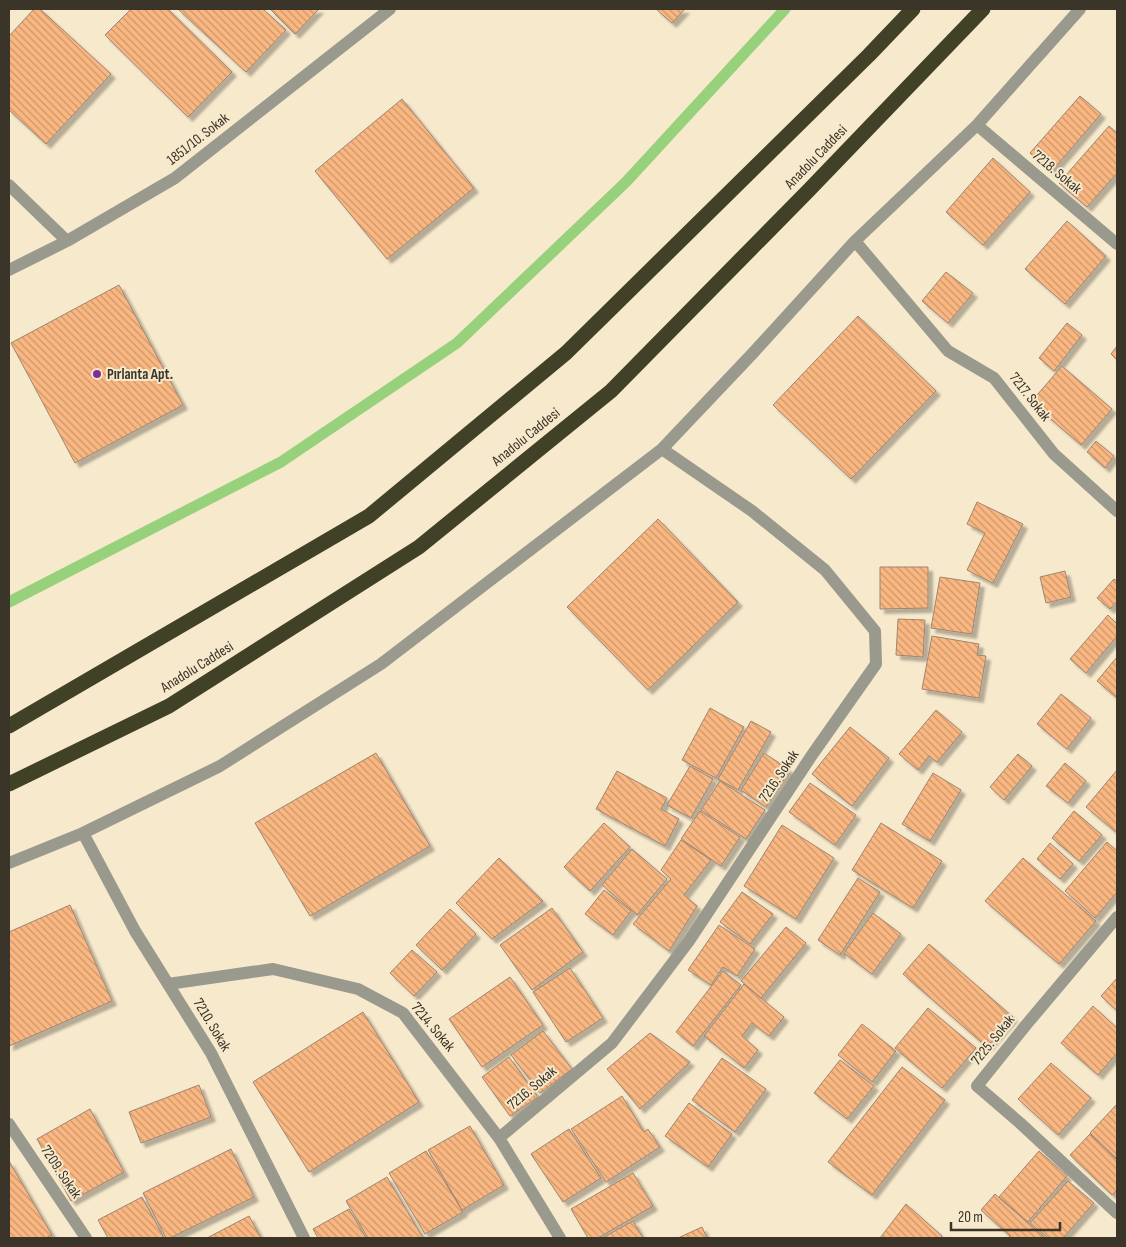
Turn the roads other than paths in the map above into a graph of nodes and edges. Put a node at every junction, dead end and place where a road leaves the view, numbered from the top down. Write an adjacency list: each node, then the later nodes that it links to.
1 (390, 9): 7 (street, 1851/10. Sokak)
2 (913, 9): 13 (highway)
3 (983, 9): 14 (highway, Anadolu Caddesi)
4 (1080, 9): 5 (street)
5 (977, 125): 8 (street); 9 (street, 7218. Sokak)
6 (9, 185): 7 (street)
7 (67, 241): 10 (street, 1851/10. Sokak)
8 (855, 241): 11 (street); 12 (street, 7217. Sokak)
9 (1117, 244)
10 (9, 270)
11 (662, 449): 15 (street); 20 (street, 7216. Sokak)
12 (1117, 511)
13 (9, 726)
14 (9, 784)
15 (83, 833): 16 (street); 18 (street, 7210. Sokak)
16 (9, 862)
17 (1117, 917): 21 (street, 7225. Sokak)
18 (168, 984): 20 (street, 7214. Sokak); 23 (street, 7210. Sokak)
19 (9, 1124): 22 (street, 7209. Sokak)
20 (499, 1138): 24 (street, 7214. Sokak)
21 (1117, 1213)
22 (86, 1238)
23 (304, 1238)
24 (560, 1238)

